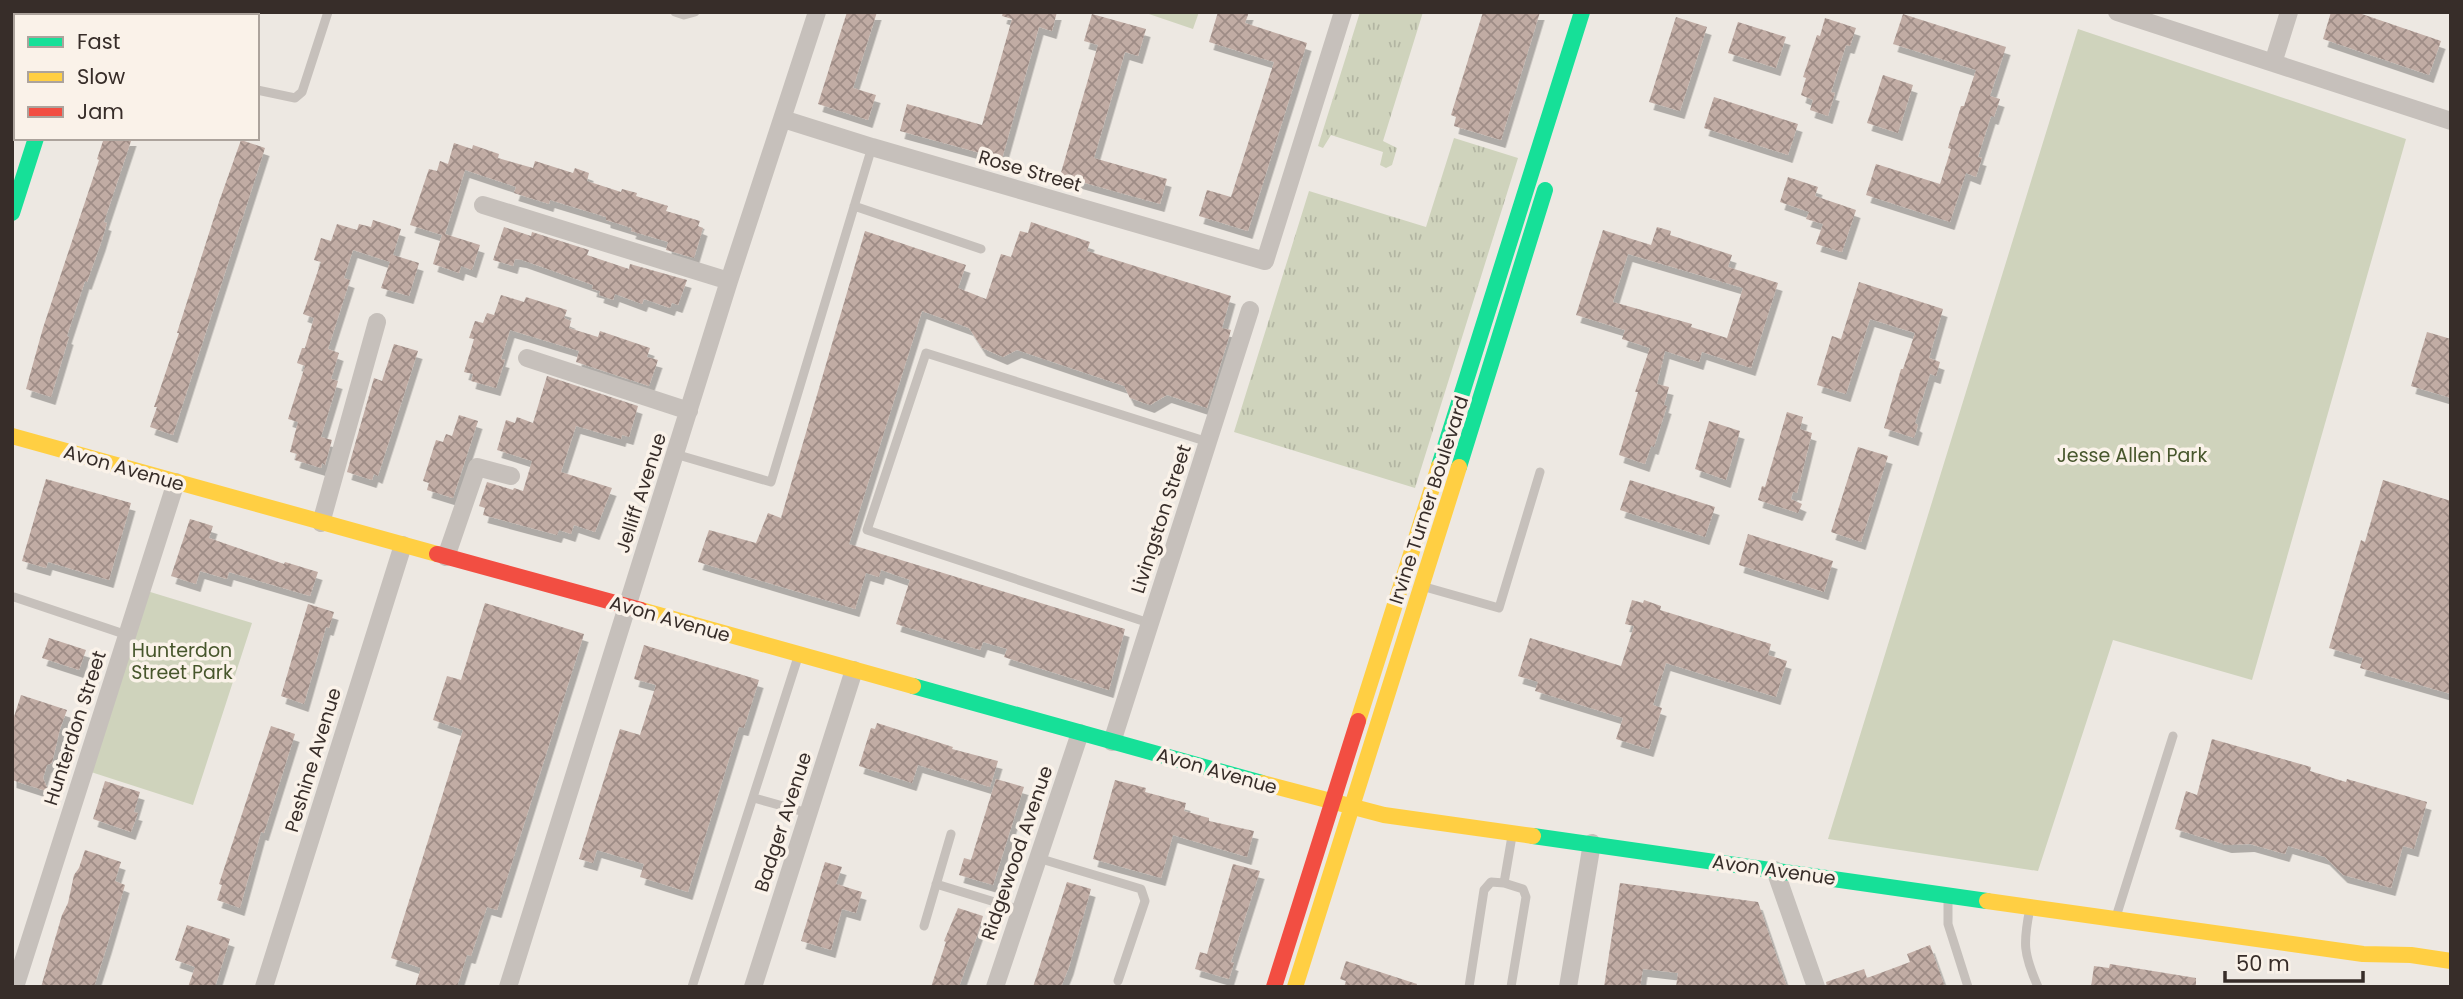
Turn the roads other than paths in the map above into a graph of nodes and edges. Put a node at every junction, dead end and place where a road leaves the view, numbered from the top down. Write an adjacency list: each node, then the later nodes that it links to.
1 (328, 12): 10 (lane)
2 (675, 12): 3 (lane)
3 (695, 12)
4 (817, 12): 11 (street, Jelliff Avenue)
5 (1343, 12): 14 (street, Rose Street)
6 (1583, 12): 45 (street, Irvine Turner Boulevard)
7 (2117, 12): 9 (street)
8 (2289, 12): 9 (street)
9 (2273, 63): 12 (street)
10 (259, 91)
11 (783, 119): 14 (street, Rose Street); 20 (street, Jelliff Avenue)
12 (2451, 121)
13 (35, 140): 18 (street)
14 (872, 147): 17 (lane)
15 (1551, 173): 34 (street, Irvine Turner Boulevard)
16 (484, 205): 20 (street)
17 (854, 205): 19 (lane); 27 (lane)
18 (12, 213)
19 (981, 248)
20 (729, 281): 24 (street, Jelliff Avenue)
21 (1250, 310): 26 (street, Livingston Street)
22 (377, 322): 31 (street)
23 (527, 358): 24 (street)
24 (689, 411): 27 (street, Jelliff Avenue)
25 (12, 436): 30 (street, Avon Avenue)
26 (1209, 443): 37 (street, Livingston Street); 37 (lane)
27 (675, 454): 36 (street, Jelliff Avenue)
28 (1540, 472): 34 (lane)
29 (511, 477): 33 (street)
30 (176, 482): 31 (street, Avon Avenue); 38 (street, Hunterdon Street)
31 (321, 523): 32 (street, Avon Avenue)
32 (402, 545): 33 (street, Avon Avenue); 63 (street, Peshine Avenue)
33 (446, 557): 36 (street, Avon Avenue)
34 (1423, 587): 46 (street, Irvine Turner Boulevard)
35 (14, 597): 38 (lane)
36 (627, 607): 39 (street, Avon Avenue); 64 (street, Jelliff Avenue)
37 (1149, 623): 43 (street, Livingston Street)
38 (127, 635): 62 (street, Hunterdon Street)
39 (799, 655): 40 (street, Avon Avenue); 44 (lane)
40 (854, 670): 41 (street, Avon Avenue); 47 (street, Badger Avenue)
41 (1080, 733): 43 (street, Avon Avenue); 51 (street, Ridgewood Avenue)
42 (2173, 736): 58 (lane)
43 (1112, 742): 45 (street, Avon Avenue)
44 (754, 798): 47 (lane); 65 (lane)
45 (1331, 803): 46 (street, Avon Avenue); 68 (street, Irvine Turner Boulevard)
46 (1350, 807): 48 (street, Avon Avenue); 69 (street, Irvine Turner Boulevard)
47 (808, 813): 66 (street, Badger Avenue)
48 (1512, 832): 50 (street, Avon Avenue); 53 (lane)
49 (951, 834): 54 (lane)
50 (1592, 843): 52 (street, Avon Avenue); 72 (street)
51 (1038, 858): 57 (street, Ridgewood Avenue); 61 (lane)
52 (1775, 870): 55 (street, Avon Avenue); 73 (street)
53 (1504, 883): 70 (lane); 71 (lane)
54 (936, 884): 57 (lane); 59 (lane)
55 (1948, 895): 56 (street, Avon Avenue); 74 (lane)
56 (2030, 907): 58 (street, Avon Avenue); 75 (lane)
57 (1020, 910): 67 (street, Ridgewood Avenue)
58 (2116, 919): 60 (street, Avon Avenue)
59 (924, 926)
60 (2451, 961)
61 (1118, 981)
62 (15, 987)
63 (264, 987)
64 (508, 987)
65 (692, 987)
66 (753, 987)
67 (995, 987)
68 (1274, 987)
69 (1295, 987)
70 (1469, 987)
71 (1511, 987)
72 (1568, 987)
73 (1816, 987)
74 (1968, 987)
75 (2038, 987)

